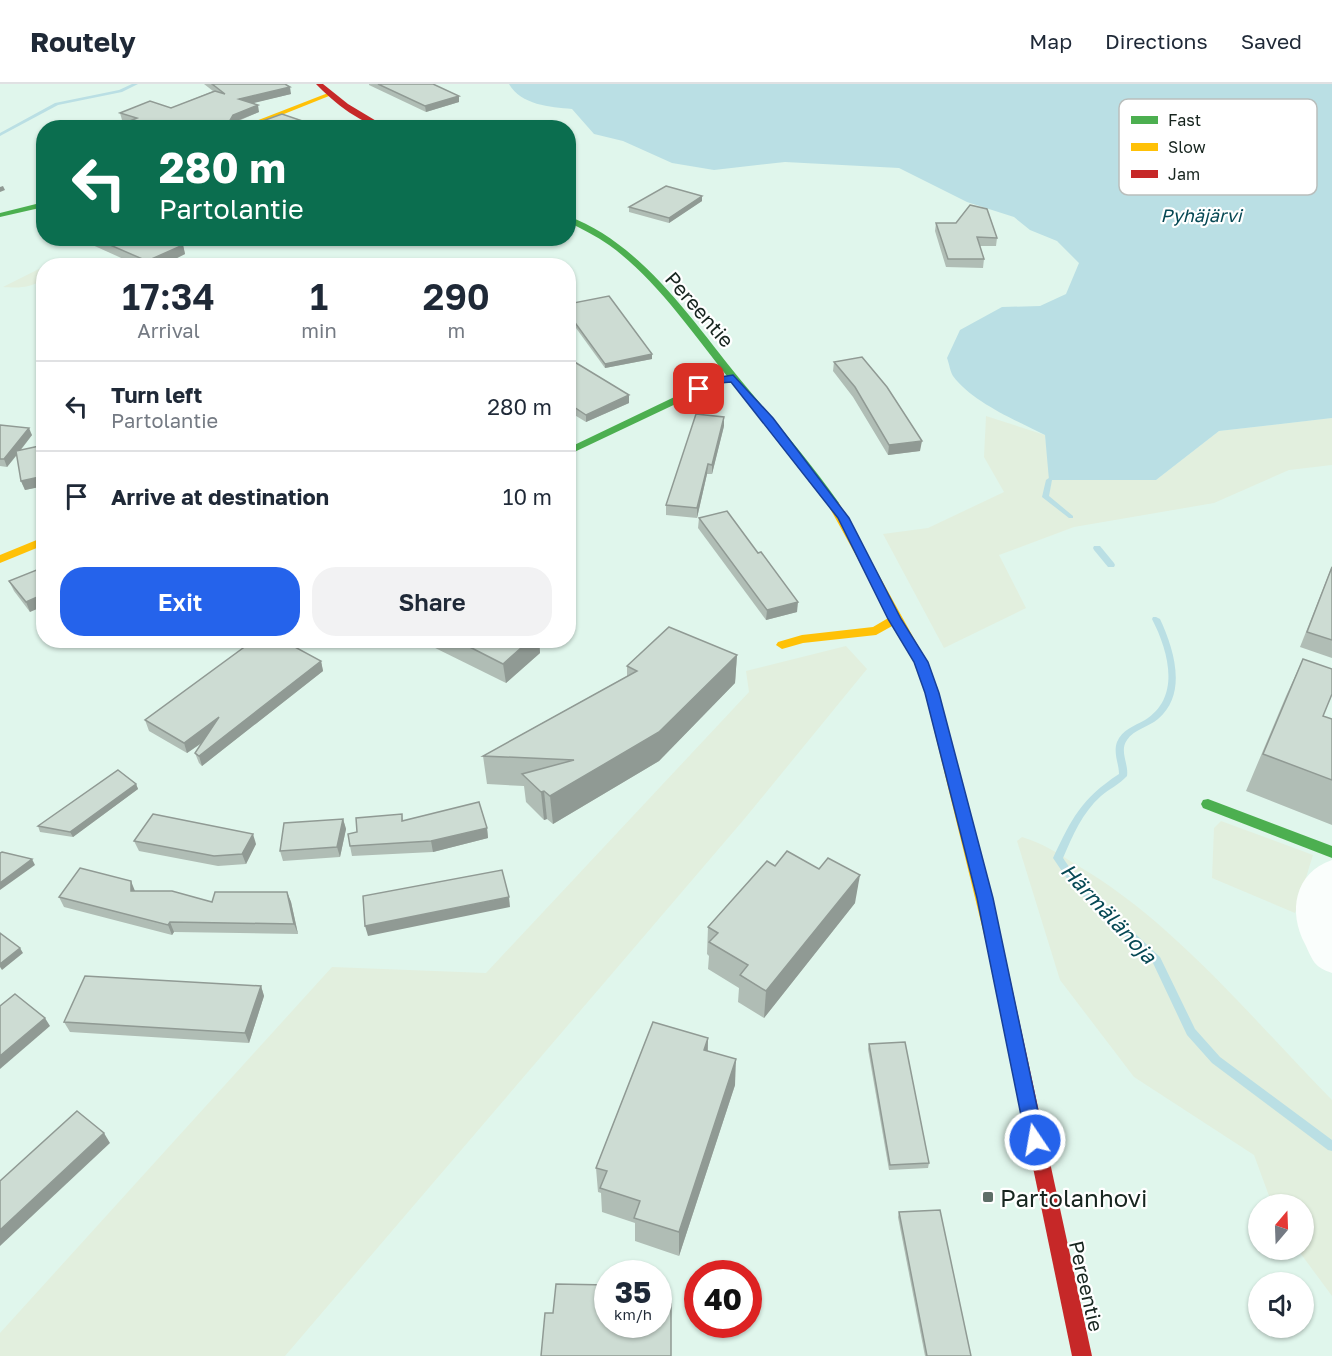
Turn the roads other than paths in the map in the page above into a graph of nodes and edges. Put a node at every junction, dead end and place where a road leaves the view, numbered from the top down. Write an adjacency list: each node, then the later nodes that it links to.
1 (319, 84): 2 (street)
2 (330, 94): 3 (street); 4 (street)
3 (262, 120)
4 (370, 120)
5 (36, 206): 6 (street)
6 (0, 215)
7 (576, 223): 8 (street, Pereentie)
8 (733, 378): 9 (street); 12 (street, Pereentie)
9 (576, 448)
10 (36, 543): 11 (street)
11 (0, 559)
12 (895, 619): 13 (street); 18 (street, Pereentie)
13 (782, 645)
14 (1208, 804): 15 (street)
15 (1332, 852)
16 (1332, 874): 17 (street)
17 (1332, 957)
18 (1082, 1356)

